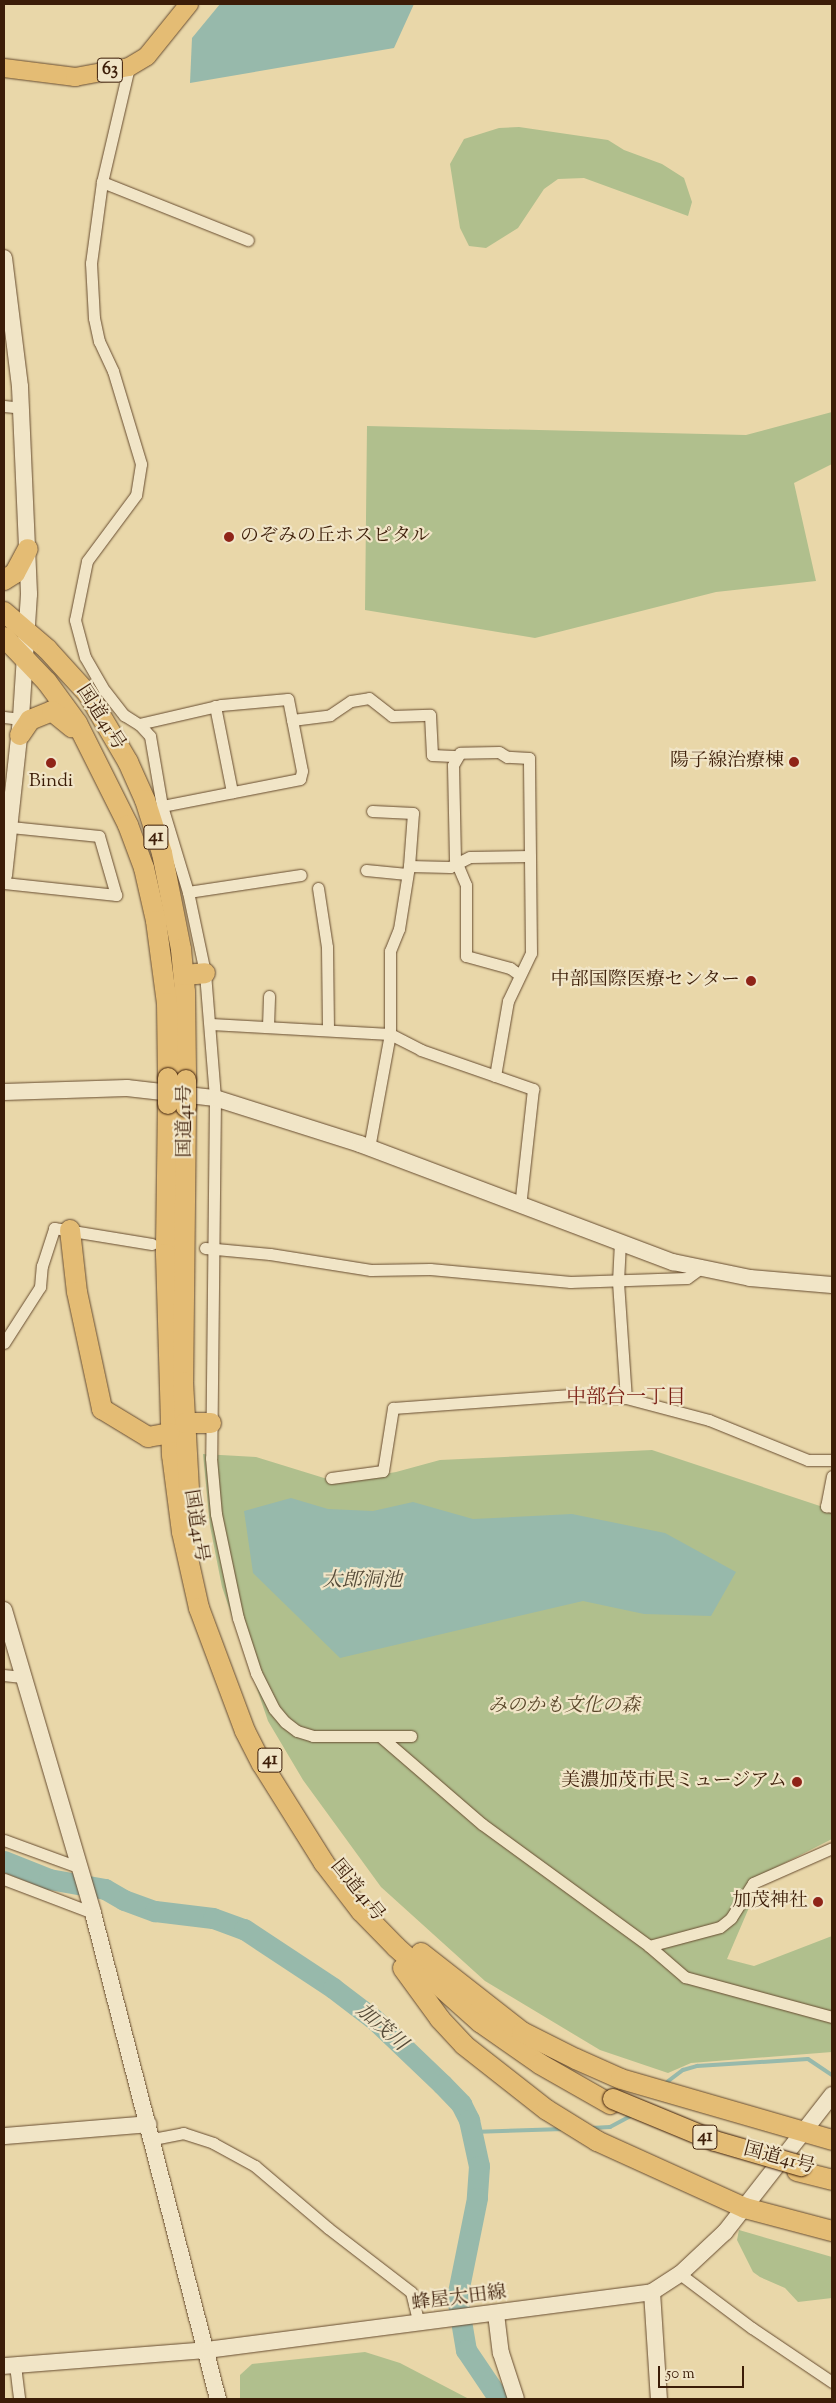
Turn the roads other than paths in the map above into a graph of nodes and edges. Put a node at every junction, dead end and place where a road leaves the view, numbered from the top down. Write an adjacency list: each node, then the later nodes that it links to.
1 (189, 4): 2 (main road, 63)
2 (129, 67): 3 (main road, 63); 4 (street)
3 (4, 68)
4 (102, 182): 5 (street); 18 (street)
5 (248, 240)
6 (4, 258): 8 (street)
7 (4, 406): 8 (street)
8 (22, 408): 9 (street)
9 (28, 549): 10 (highway); 12 (street)
10 (4, 580)
11 (4, 612): 12 (highway, 国道41号 / 41)
12 (27, 632): 14 (street); 36 (highway, 国道41号 / 41)
13 (4, 637): 14 (highway, 国道41号 / 41)
14 (25, 659): 19 (street); 21 (highway, 国道41号 / 41)
15 (215, 706): 17 (street); 18 (street); 22 (street)
16 (4, 717): 19 (street)
17 (292, 720): 20 (street); 22 (street)
18 (139, 724): 23 (street)
19 (20, 727): 21 (highway); 25 (street)
20 (455, 759): 26 (street); 27 (street)
21 (102, 768): 44 (highway, 国道41号 / 41)
22 (232, 792): 23 (street)
23 (162, 806): 34 (street)
24 (372, 811): 29 (street)
25 (10, 827): 30 (street); 32 (street)
26 (530, 856): 27 (street); 37 (street)
27 (458, 865): 29 (street); 37 (street)
28 (366, 870): 29 (street)
29 (408, 870): 42 (street)
30 (4, 874)
31 (301, 875): 34 (street)
32 (4, 883)
33 (318, 888): 41 (street)
34 (188, 892): 35 (street)
35 (205, 973): 36 (highway); 39 (street)
36 (184, 975): 44 (highway, 国道41号 / 41)
37 (520, 975): 43 (street)
38 (269, 996): 40 (street)
39 (211, 1024): 40 (street); 46 (street)
40 (268, 1026): 41 (street)
41 (328, 1028): 42 (street)
42 (390, 1034): 43 (street); 47 (street)
43 (496, 1076): 48 (street)
44 (177, 1079): 59 (highway, 国道41号 / 41, bridge)
45 (4, 1092): 46 (street)
46 (215, 1098): 47 (street); 52 (street)
47 (370, 1148): 48 (street)
48 (520, 1206): 50 (street)
49 (70, 1230): 51 (street); 56 (street); 59 (highway)
50 (620, 1242): 53 (street); 54 (street)
51 (152, 1244)
52 (210, 1249): 54 (street); 58 (street)
53 (698, 1270): 54 (street); 55 (street)
54 (618, 1282): 57 (street)
55 (832, 1285)
56 (4, 1343)
57 (626, 1398): 60 (street); 62 (street)
58 (211, 1423): 59 (highway); 67 (street)
59 (178, 1428): 73 (highway, 国道41号 / 41); 76 (highway, 国道41号 / 41)
60 (832, 1460)
61 (832, 1476): 63 (street)
62 (331, 1478)
63 (832, 1507)
64 (4, 1612): 66 (street)
65 (4, 1675): 66 (street)
66 (24, 1676): 71 (street)
67 (380, 1736): 68 (street); 78 (street)
68 (411, 1736)
69 (4, 1840): 71 (street)
70 (832, 1848): 78 (street)
71 (81, 1868): 77 (street)
72 (4, 1879): 74 (street)
73 (350, 1884): 81 (highway, 国道41号 / 41); 83 (highway, 41)
74 (21, 1888): 75 (street); 77 (street)
75 (4, 1890)
76 (361, 1912): 81 (highway, 国道41号 / 41); 89 (highway, 41)
77 (93, 1913): 82 (street)
78 (648, 1946): 79 (street)
79 (832, 2018)
80 (832, 2095): 83 (street, 蜂屋太田線)
81 (611, 2101): 86 (highway, 国道41号 / 41, bridge)
82 (151, 2132): 84 (street); 94 (street); 95 (street)
83 (804, 2133): 85 (highway, 41); 89 (street, 蜂屋太田線)
84 (4, 2136)
85 (832, 2140)
86 (799, 2168): 87 (highway, 国道41号 / 41); 88 (highway, 国道41号 / 41)
87 (832, 2174)
88 (832, 2180)
89 (745, 2208): 90 (highway, 41); 91 (street, 蜂屋太田線)
90 (832, 2231)
91 (680, 2274): 92 (street, 蜂屋太田線); 97 (street)
92 (652, 2292): 93 (street, 蜂屋太田線); 101 (street)
93 (495, 2314): 94 (street, 蜂屋太田線); 100 (street)
94 (419, 2324): 95 (street, 蜂屋太田線)
95 (207, 2350): 96 (street, 蜂屋太田線); 99 (street)
96 (9, 2366): 98 (street)
97 (832, 2382)
98 (19, 2399)
99 (218, 2399)
100 (516, 2399)
101 (660, 2399)

